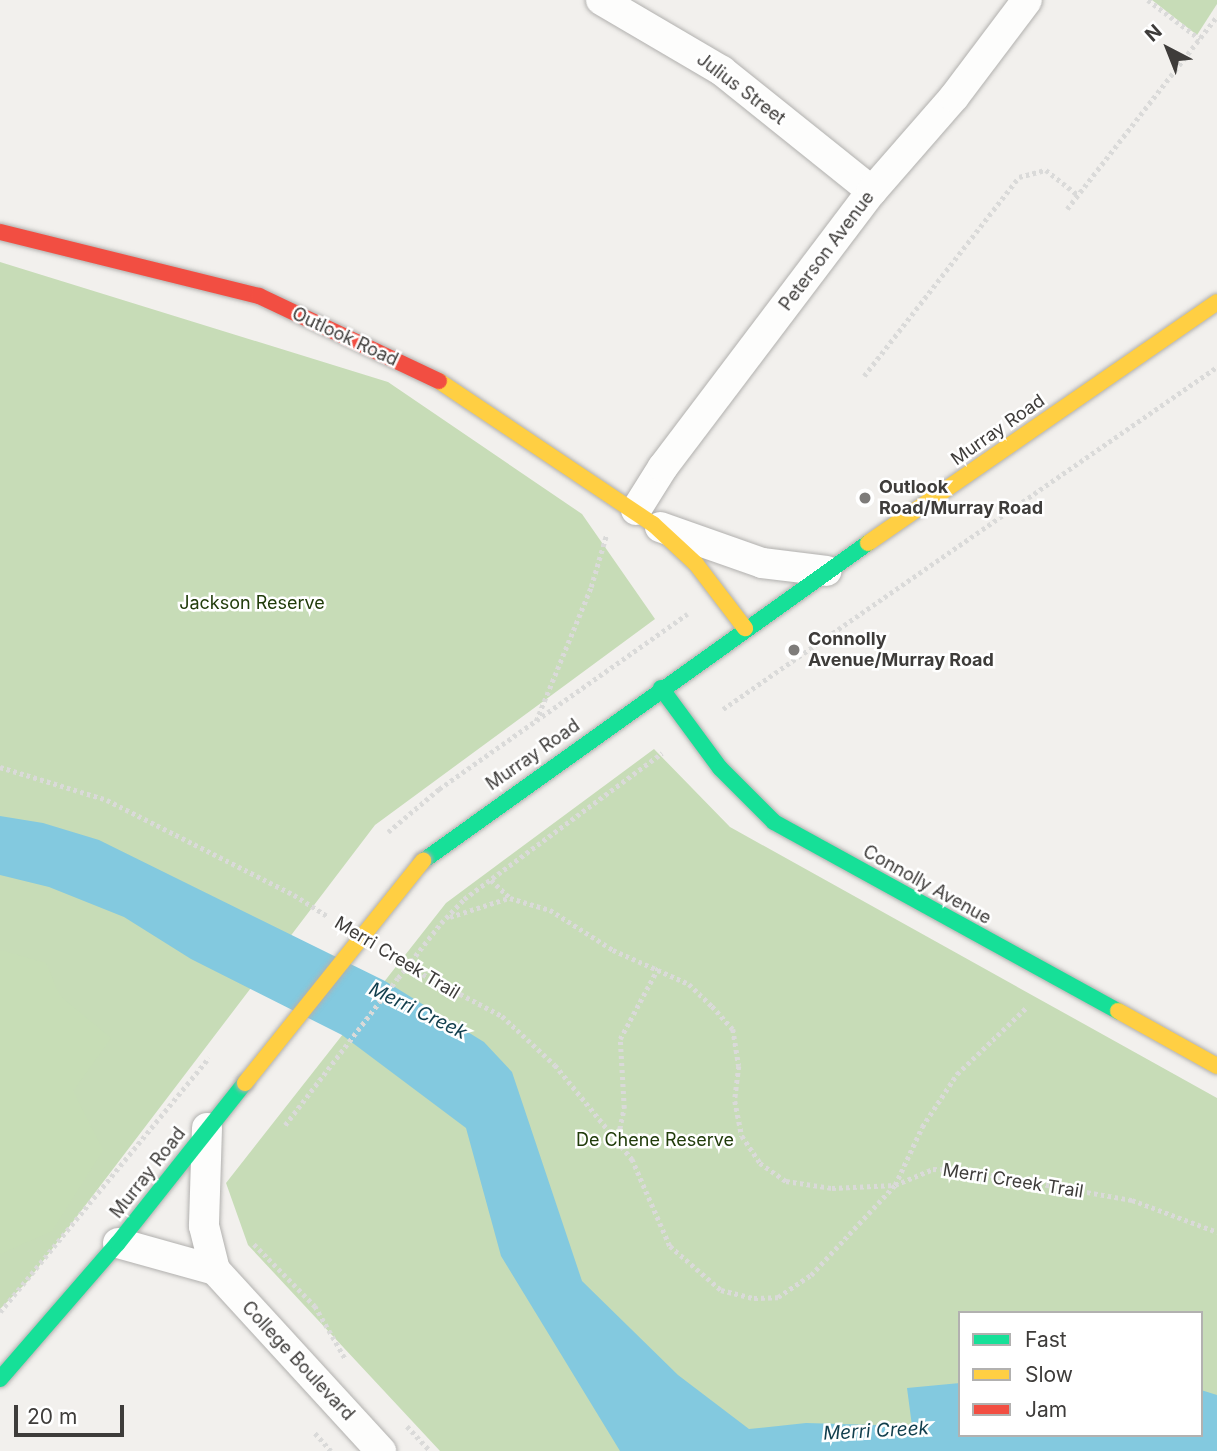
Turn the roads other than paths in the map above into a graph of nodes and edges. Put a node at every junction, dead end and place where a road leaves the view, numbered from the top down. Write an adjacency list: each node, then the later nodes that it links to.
1 (601, 0): 3 (street, Julius Street)
2 (1027, 0): 3 (street, Peterson Avenue)
3 (872, 191): 6 (street, Peterson Avenue)
4 (0, 232): 6 (main road, Outlook Road)
5 (1217, 302): 7 (main road, Murray Road)
6 (637, 511): 7 (street, Outlook Road); 8 (main road, Outlook Road)
7 (827, 571): 8 (main road, Murray Road)
8 (745, 628): 9 (main road, Murray Road)
9 (661, 688): 10 (main road, Connolly Avenue); 11 (main road, Murray Road, bridge)
10 (1217, 1066)
11 (207, 1128): 12 (main road, Murray Road); 13 (street, College Boulevard)
12 (118, 1243): 13 (street); 14 (main road, Murray Road)
13 (215, 1270): 15 (street, College Boulevard)
14 (0, 1379)
15 (381, 1451)

